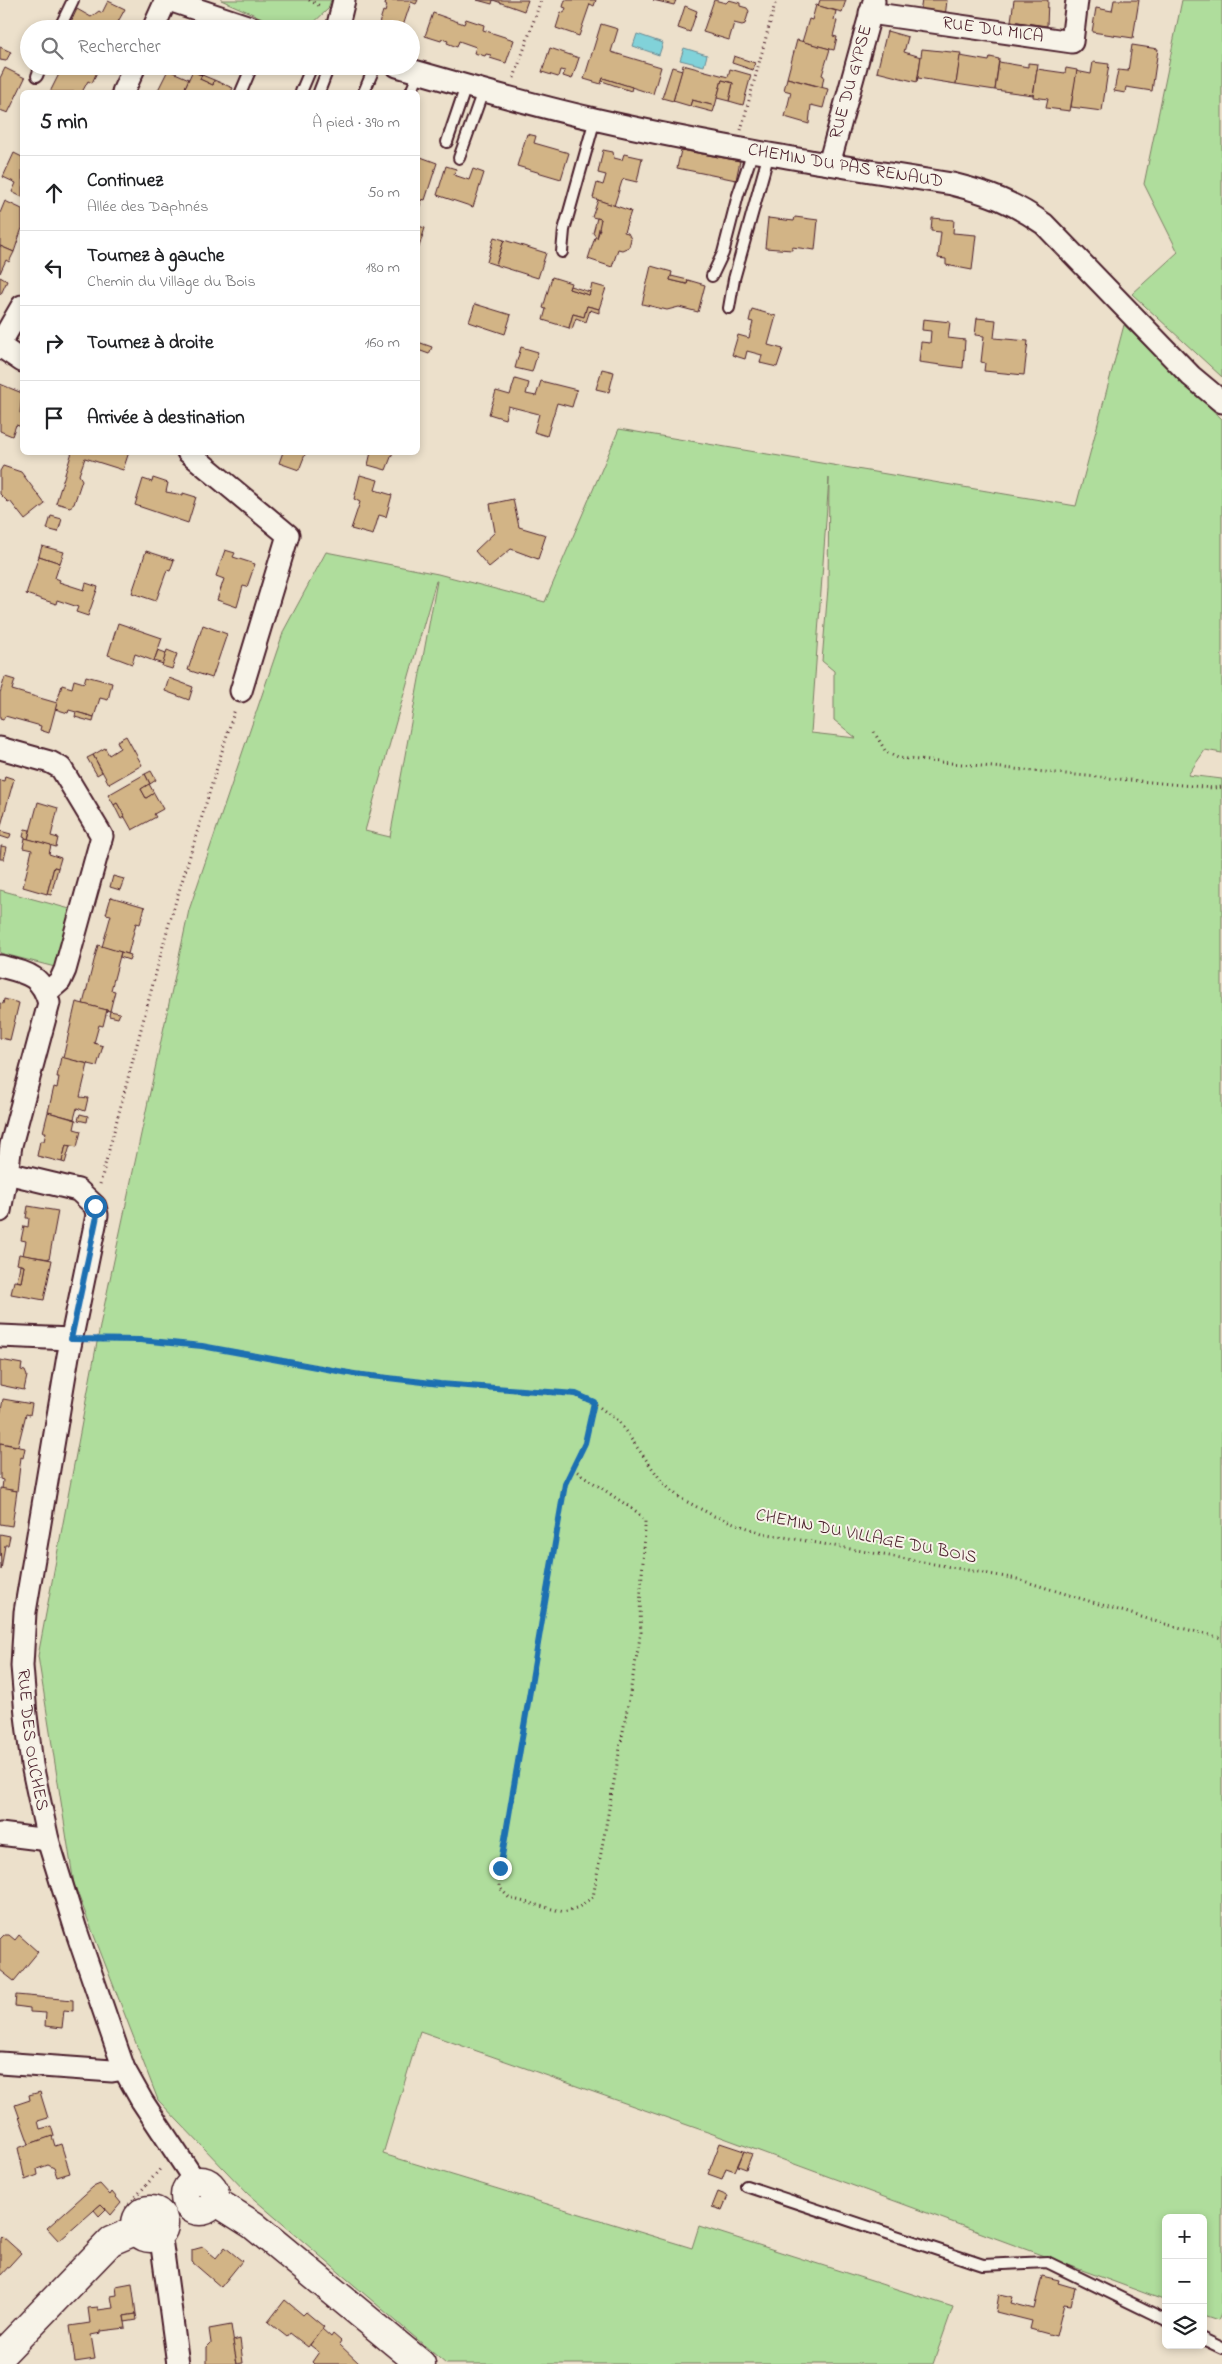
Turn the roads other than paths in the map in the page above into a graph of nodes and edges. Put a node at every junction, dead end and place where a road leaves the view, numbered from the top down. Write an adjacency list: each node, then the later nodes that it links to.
1 (73, 0): 5 (lane)
2 (168, 0): 6 (street); 7 (street)
3 (1076, 0): 4 (street, RUE DU MICA)
4 (872, 7): 26 (street, RUE DU GYPSE)
5 (63, 20)
6 (158, 20)
7 (211, 20)
8 (420, 73): 15 (street, CHEMIN DU PAS RENAUD)
9 (131, 75): 16 (street)
10 (248, 75): 17 (lane)
11 (308, 75): 18 (lane)
12 (326, 75): 19 (lane)
13 (371, 75): 20 (lane)
14 (418, 75): 21 (lane)
15 (475, 89): 22 (street, CHEMIN DU PAS RENAUD); 23 (lane); 25 (lane)
16 (124, 90)
17 (242, 90)
18 (302, 90)
19 (320, 90)
20 (365, 90)
21 (413, 90)
22 (595, 119): 24 (street, CHEMIN DU PAS RENAUD); 27 (lane)
23 (447, 142)
24 (753, 151): 26 (street, CHEMIN DU PAS RENAUD); 28 (lane); 29 (lane)
25 (459, 158)
26 (829, 164): 33 (street, CHEMIN DU PAS RENAUD)
27 (562, 252)
28 (712, 276)
29 (729, 308)
30 (20, 310): 31 (street)
31 (0, 345): 32 (street)
32 (20, 360)
33 (1222, 402)
34 (192, 455): 35 (street)
35 (241, 691)
36 (0, 748): 38 (street)
37 (0, 966): 38 (street)
38 (46, 993): 39 (street)
39 (7, 1173): 40 (street); 42 (street, RUE DES OUCHES)
40 (0, 1211)
41 (0, 1336): 42 (street)
42 (71, 1339): 44 (street, RUE DES OUCHES)
43 (0, 1834): 44 (street)
44 (48, 1840): 46 (street, RUE DES OUCHES)
45 (0, 2063): 46 (street)
46 (124, 2069): 48 (street, RUE DES OUCHES)
47 (746, 2186): 50 (lane)
48 (191, 2193): 49 (street); 54 (street)
49 (152, 2228): 53 (street); 55 (street)
50 (1162, 2318)
51 (1207, 2341): 52 (lane)
52 (1222, 2348)
53 (0, 2356)
54 (410, 2361)
55 (178, 2364)

